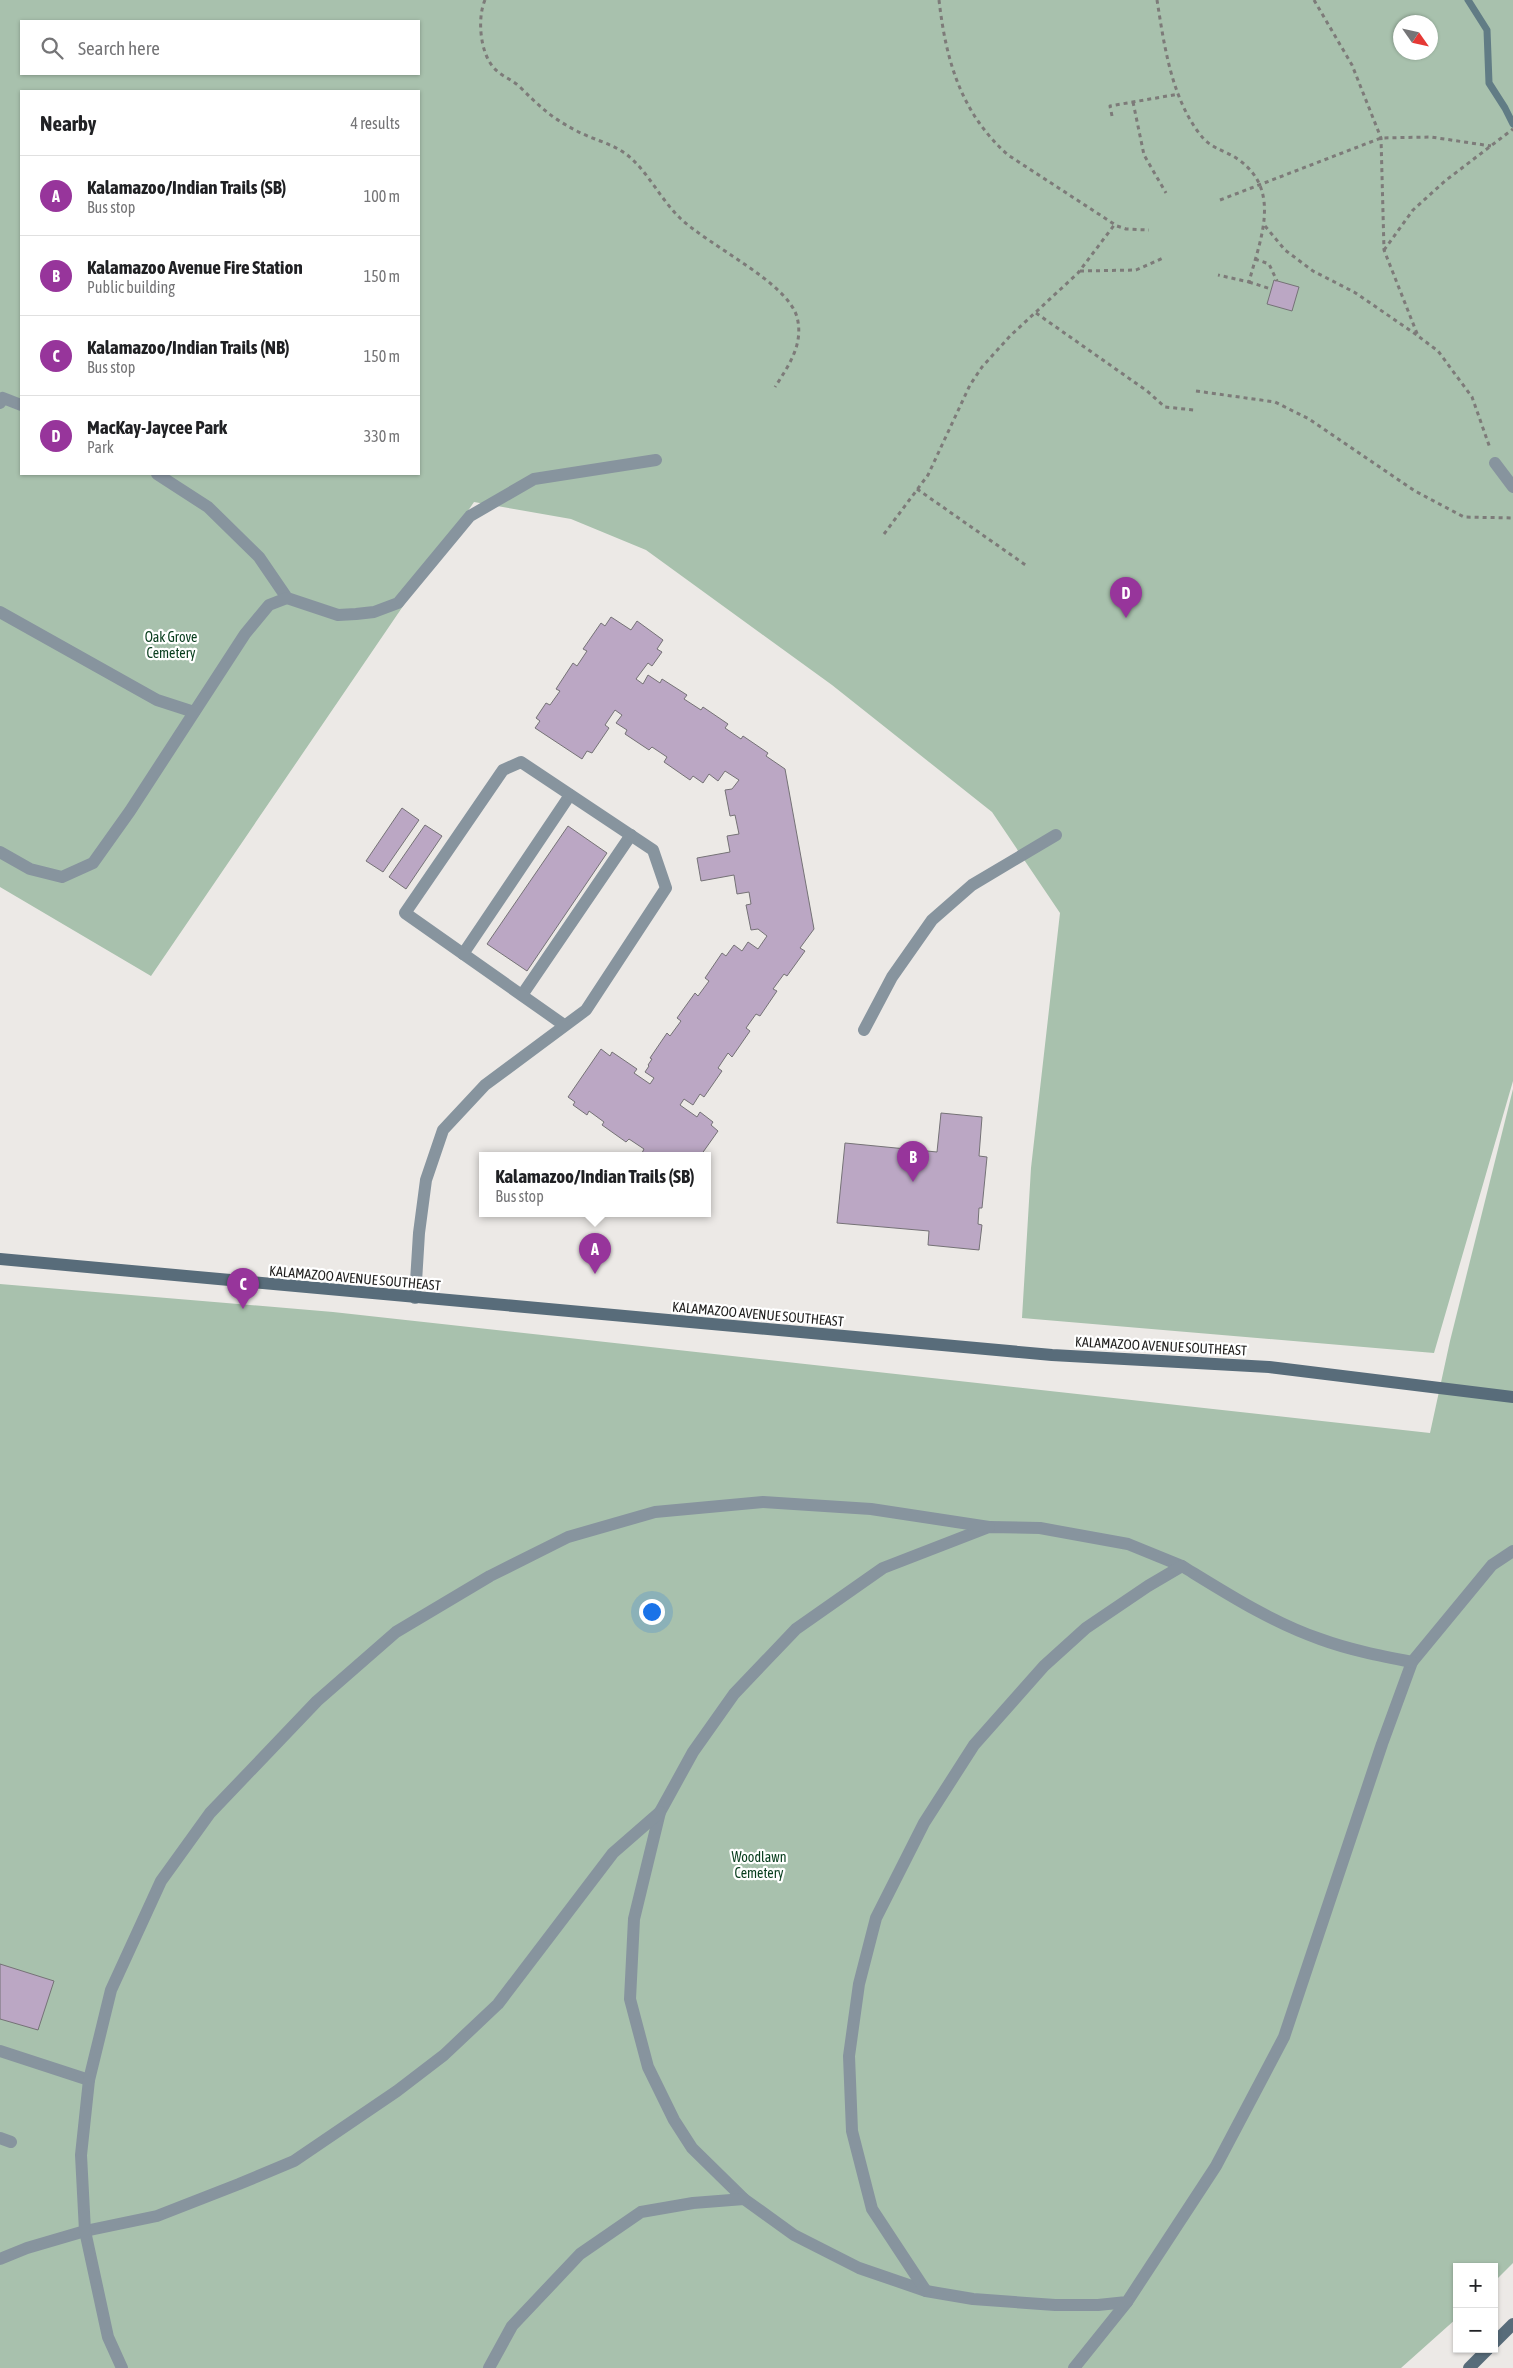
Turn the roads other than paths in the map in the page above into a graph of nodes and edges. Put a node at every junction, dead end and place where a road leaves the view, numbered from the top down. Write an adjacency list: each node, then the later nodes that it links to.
1 (0, 403): 2 (lane)
2 (20, 404)
3 (656, 460): 7 (lane)
4 (1495, 463): 6 (lane)
5 (159, 475): 7 (lane)
6 (1513, 487)
7 (288, 598): 9 (lane)
8 (0, 612): 9 (lane)
9 (194, 712): 13 (lane)
10 (570, 795): 11 (lane); 14 (lane); 14 (lane)
11 (631, 835): 15 (lane); 16 (lane)
12 (1056, 835): 17 (lane)
13 (0, 852)
14 (463, 954): 15 (lane)
15 (522, 995): 16 (lane)
16 (564, 1025): 19 (lane)
17 (864, 1030)
18 (0, 1259): 19 (main road, KALAMAZOO AVENUE SOUTHEAST)
19 (415, 1298): 20 (main road, KALAMAZOO AVENUE SOUTHEAST)
20 (1513, 1397)
21 (989, 1527): 23 (lane); 25 (lane); 27 (lane)
22 (1513, 1551): 24 (lane)
23 (1182, 1566): 24 (lane); 31 (lane)
24 (1412, 1662): 32 (lane)
25 (660, 1812): 28 (lane); 29 (lane)
26 (0, 2051): 27 (lane)
27 (90, 2080): 29 (lane)
28 (744, 2199): 31 (lane); 37 (lane)
29 (85, 2232): 30 (lane); 36 (lane)
30 (0, 2259)
31 (926, 2291): 32 (lane)
32 (1127, 2302): 38 (lane)
33 (1513, 2324): 34 (main road)
34 (1498, 2339)
35 (1484, 2353): 39 (main road)
36 (122, 2368)
37 (489, 2368)
38 (1074, 2368)
39 (1469, 2368)

